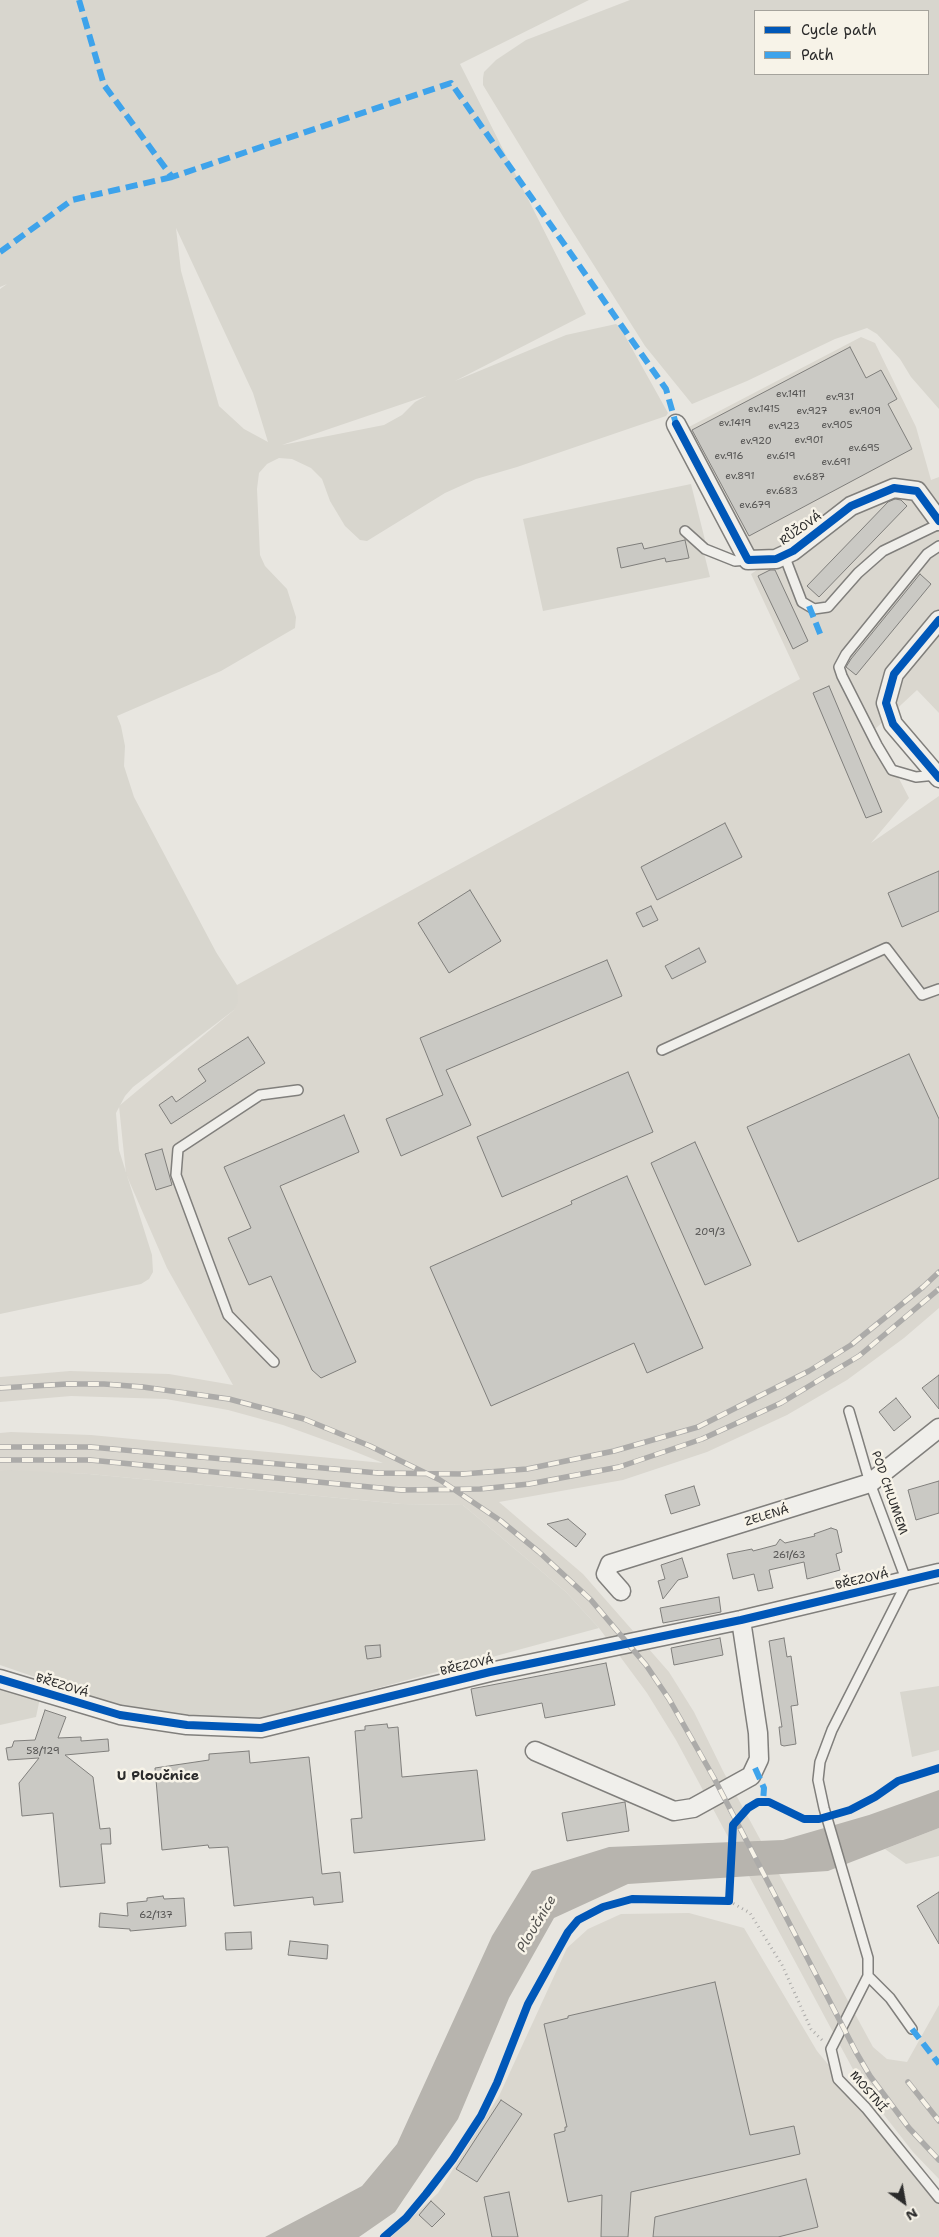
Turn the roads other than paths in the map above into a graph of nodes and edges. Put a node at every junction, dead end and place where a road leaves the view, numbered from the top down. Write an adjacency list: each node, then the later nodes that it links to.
1 (676, 424): 6 (street)
2 (939, 522): 5 (street, RŮŽOVÁ); 5 (lane)
3 (685, 531): 6 (lane)
4 (939, 546): 8 (lane)
5 (784, 555): 6 (street, RŮŽOVÁ)
6 (748, 560)
7 (939, 620): 8 (street)
8 (938, 776)
9 (939, 989): 10 (lane)
10 (662, 1050)
11 (298, 1090): 12 (lane)
12 (274, 1362)
13 (849, 1411): 15 (lane, POD CHLUMEM)
14 (939, 1428): 15 (street, ZELENÁ)
15 (870, 1483): 17 (lane, POD CHLUMEM); 18 (street, ZELENÁ)
16 (939, 1573): 17 (street, BŘEZOVÁ)
17 (907, 1582): 19 (street, BŘEZOVÁ); 22 (lane)
18 (621, 1591)
19 (741, 1620): 20 (street, BŘEZOVÁ); 21 (street)
20 (0, 1679)
21 (535, 1751)
22 (868, 1976): 23 (lane); 24 (lane, MOSTNÍ)
23 (912, 2030)
24 (939, 2198)

